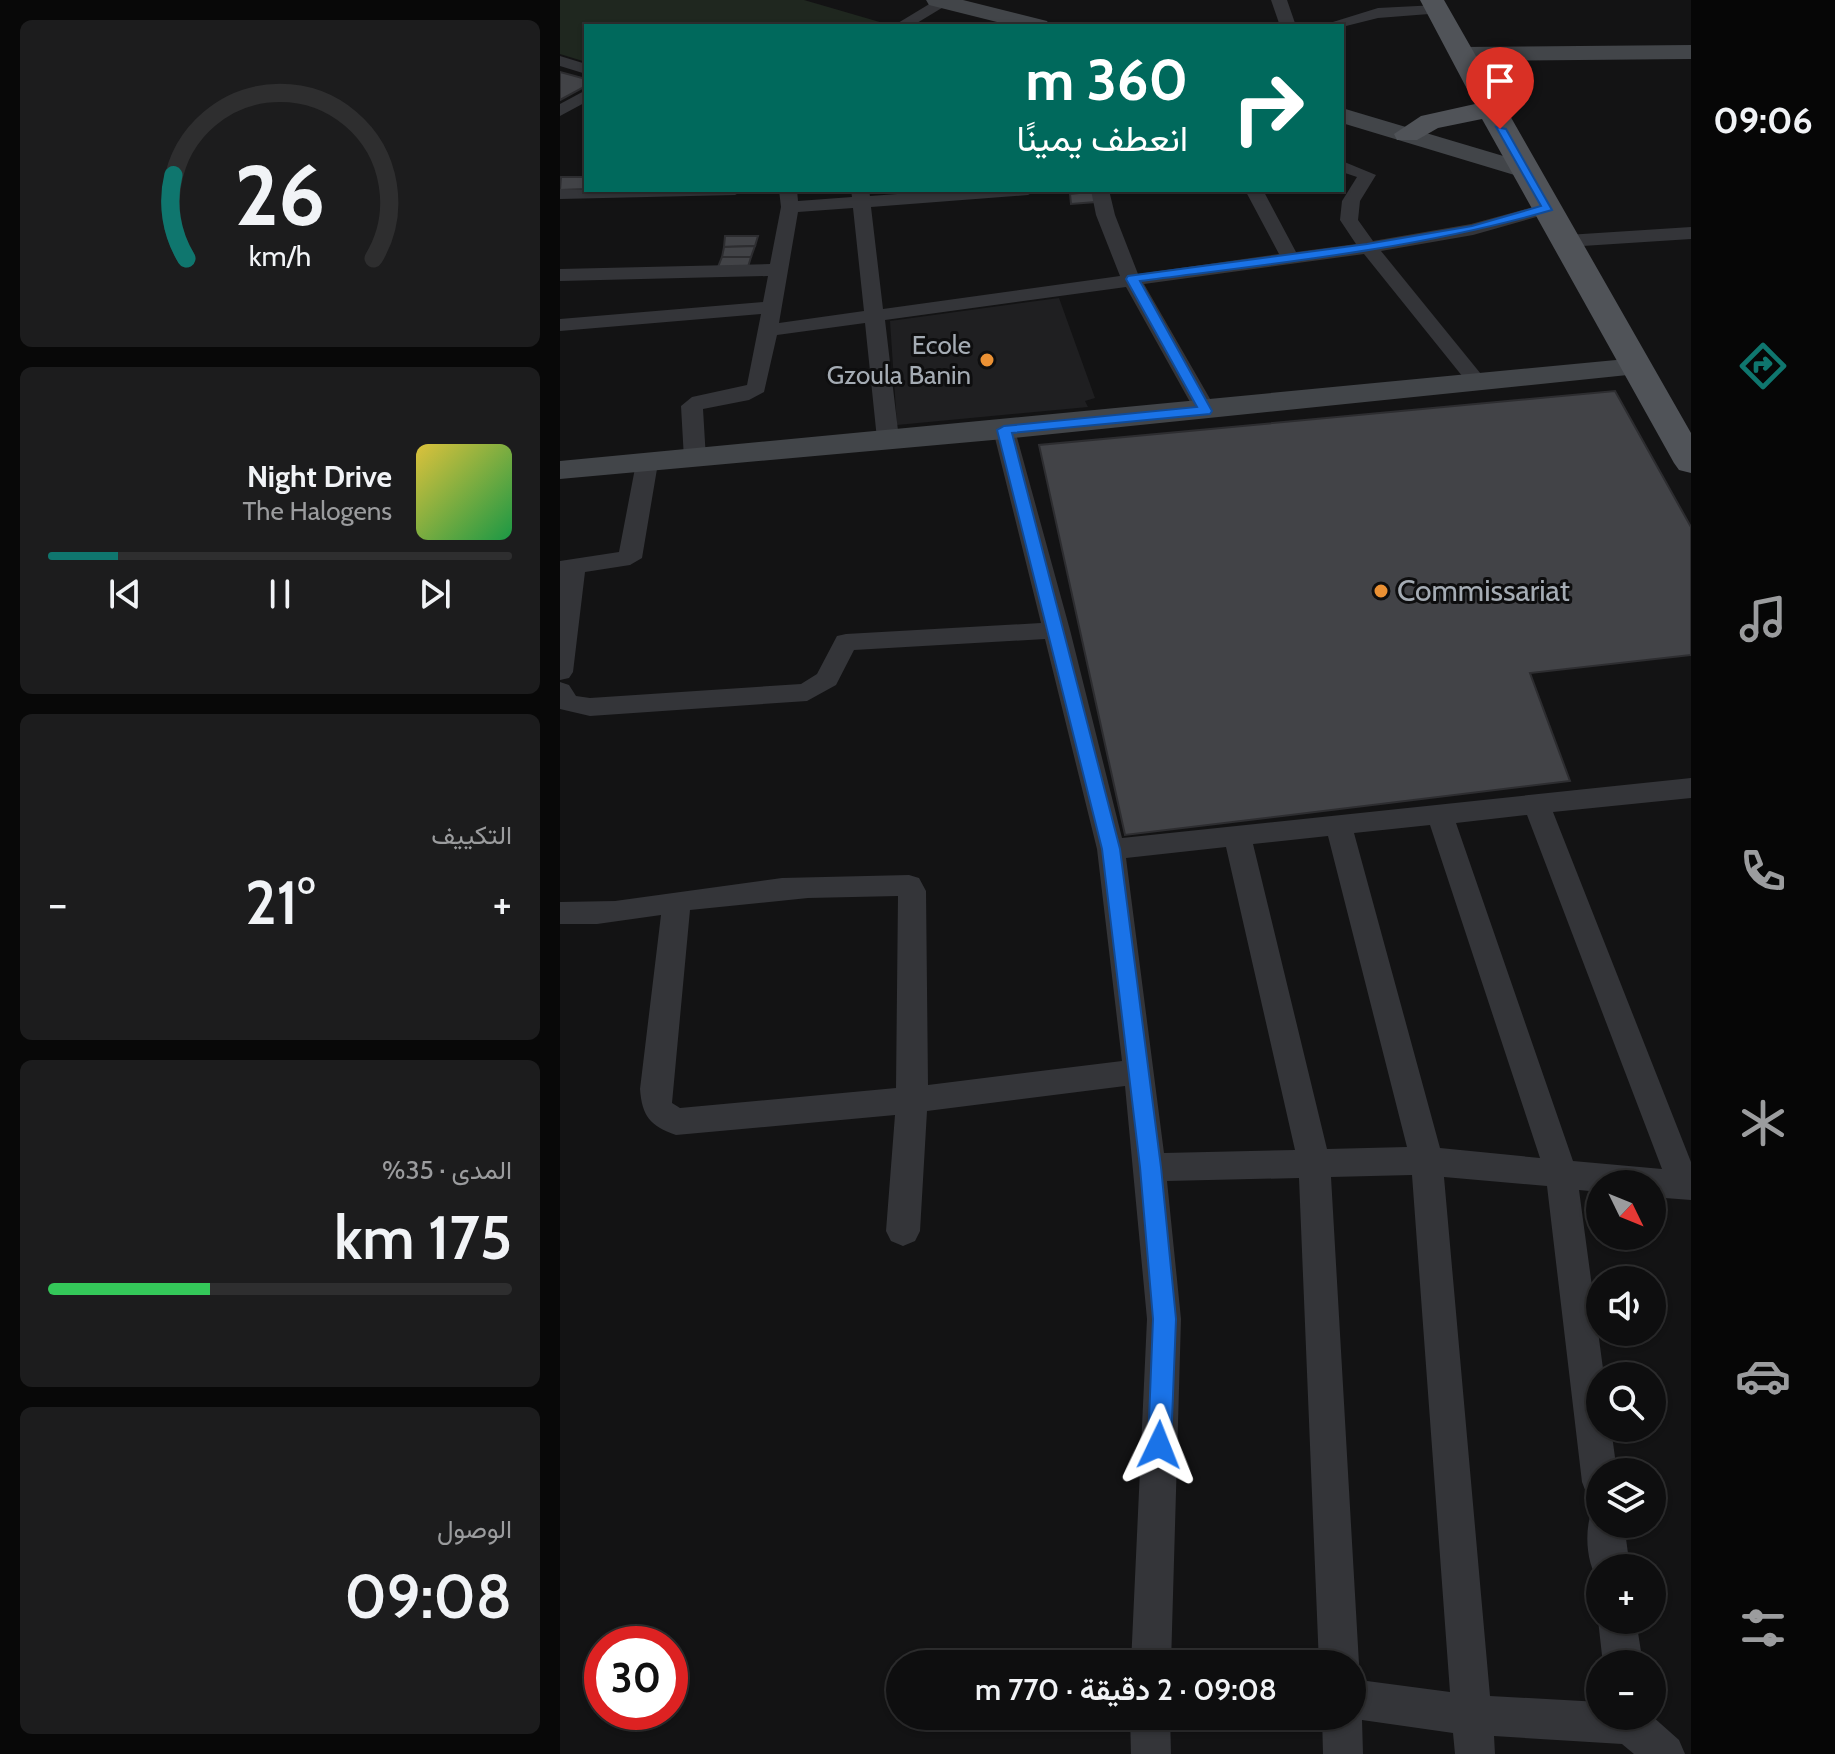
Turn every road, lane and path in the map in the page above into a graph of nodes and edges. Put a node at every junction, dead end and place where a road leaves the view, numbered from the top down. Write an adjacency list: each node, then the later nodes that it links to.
1 (1279, 0): 8 (street)
2 (1350, 0): 5 (street)
3 (943, 1): 6 (street); 7 (street)
4 (1434, 5): 5 (street); 11 (main road)
5 (1364, 16): 9 (street)
6 (904, 24)
7 (1031, 24)
8 (1287, 24)
9 (1335, 24)
10 (1691, 52): 11 (street)
11 (1461, 54): 15 (main road)
12 (560, 61): 13 (street)
13 (584, 68)
14 (584, 96): 16 (street)
15 (1490, 109): 18 (main road); 20 (main road)
16 (560, 111)
17 (1344, 116): 18 (street)
18 (1407, 134): 20 (street)
19 (1344, 167): 31 (street)
20 (1521, 169): 28 (main road)
21 (648, 192): 25 (street)
22 (972, 192): 26 (street)
23 (1100, 192): 35 (street)
24 (1255, 192): 32 (street)
25 (560, 194)
26 (861, 196): 27 (street); 37 (street)
27 (789, 198): 33 (street)
28 (1548, 208): 30 (main road); 31 (street)
29 (1691, 233): 30 (street)
30 (1567, 241): 40 (main road)
31 (1367, 248): 32 (street); 41 (street)
32 (1289, 256): 35 (street)
33 (779, 270): 34 (street); 36 (street)
34 (560, 275)
35 (1132, 279): 37 (street); 42 (street)
36 (769, 307): 38 (street); 39 (street)
37 (876, 315): 39 (street); 44 (street)
38 (560, 325)
39 (770, 330): 45 (street)
40 (1637, 367): 41 (street); 47 (main road)
41 (1478, 383): 42 (street)
42 (1206, 411): 43 (street)
43 (1004, 430): 44 (street); 50 (street)
44 (888, 439): 45 (street)
45 (695, 459): 46 (street)
46 (647, 463): 48 (street); 49 (street)
47 (1691, 463)
48 (560, 470)
49 (567, 567): 51 (street)
50 (1058, 630): 52 (street); 58 (street)
51 (560, 672)
52 (562, 703)
53 (1691, 788): 54 (street)
54 (1535, 802): 55 (street); 67 (street)
55 (1439, 813): 56 (street); 66 (street)
56 (1338, 824): 57 (street); 63 (street)
57 (1237, 835): 58 (street); 64 (street)
58 (1111, 849): 61 (street)
59 (677, 902): 60 (street); 62 (street); 62 (street)
60 (560, 913)
61 (1137, 1072): 62 (street); 65 (street)
62 (912, 1100): 68 (street)
63 (1427, 1161): 64 (street); 66 (street); 77 (street)
64 (1314, 1162): 65 (street); 71 (street)
65 (1150, 1167): 70 (street)
66 (1561, 1172): 67 (street); 69 (street)
67 (1688, 1185)
68 (903, 1231)
69 (1597, 1458)
70 (1152, 1650)
71 (1338, 1650)
72 (1366, 1703): 77 (street)
73 (1586, 1724): 77 (street)
74 (1150, 1730): 78 (street)
75 (1342, 1730): 79 (street)
76 (1640, 1730): 80 (street)
77 (1473, 1734)
78 (1151, 1754)
79 (1343, 1754)
80 (1665, 1754)

